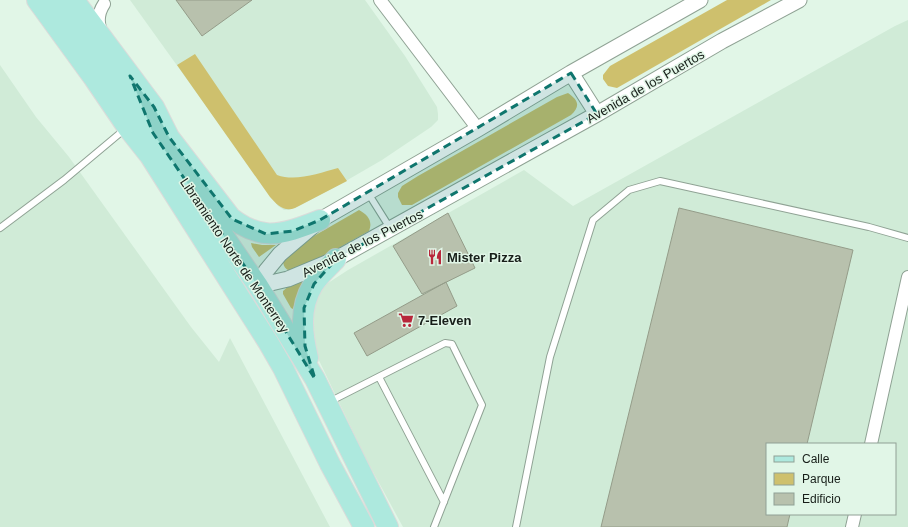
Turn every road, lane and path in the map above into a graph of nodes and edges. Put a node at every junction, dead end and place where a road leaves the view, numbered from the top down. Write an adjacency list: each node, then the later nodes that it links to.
1 (37, 0): 12 (main road, Libramiento Norte de Monterrey)
2 (54, 0): 12 (main road, Libramiento Norte de Monterrey)
3 (74, 0): 8 (main road)
4 (78, 0): 8 (street)
5 (380, 0): 13 (street)
6 (700, 0): 9 (street)
7 (799, 0): 11 (street, Avenida de los Puertos)
8 (105, 42): 10 (main road)
9 (571, 73): 11 (street); 13 (street)
10 (130, 76): 14 (main road); 17 (main road)
11 (597, 114): 20 (street, Avenida de los Puertos)
12 (133, 122): 14 (main road, Libramiento Norte de Monterrey); 15 (main road, Libramiento Norte de Monterrey); 19 (lane)
13 (478, 129): 16 (street)
14 (153, 134): 15 (main road, Libramiento Norte de Monterrey)
15 (157, 153): 17 (main road); 24 (main road); 29 (main road, Libramiento Norte de Monterrey)
16 (367, 192): 18 (street); 20 (lane)
17 (232, 219): 18 (main road)
18 (320, 220): 24 (street)
19 (0, 228)
20 (391, 230): 22 (street, Avenida de los Puertos)
21 (908, 238): 35 (lane)
22 (336, 259): 24 (street, Avenida de los Puertos); 26 (main road)
23 (908, 277): 28 (street)
24 (258, 286): 26 (main road, Libramiento Norte de Monterrey); 29 (main road)
25 (379, 377): 27 (lane); 30 (lane); 30 (lane)
26 (315, 379): 27 (main road, Libramiento Norte de Monterrey)
27 (327, 403): 33 (main road, Libramiento Norte de Monterrey)
28 (872, 443)
29 (330, 464): 32 (main road, Libramiento Norte de Monterrey)
30 (444, 502): 34 (lane)
31 (855, 515): 36 (street)
32 (364, 527)
33 (388, 527)
34 (434, 527)
35 (516, 527)
36 (852, 527)

